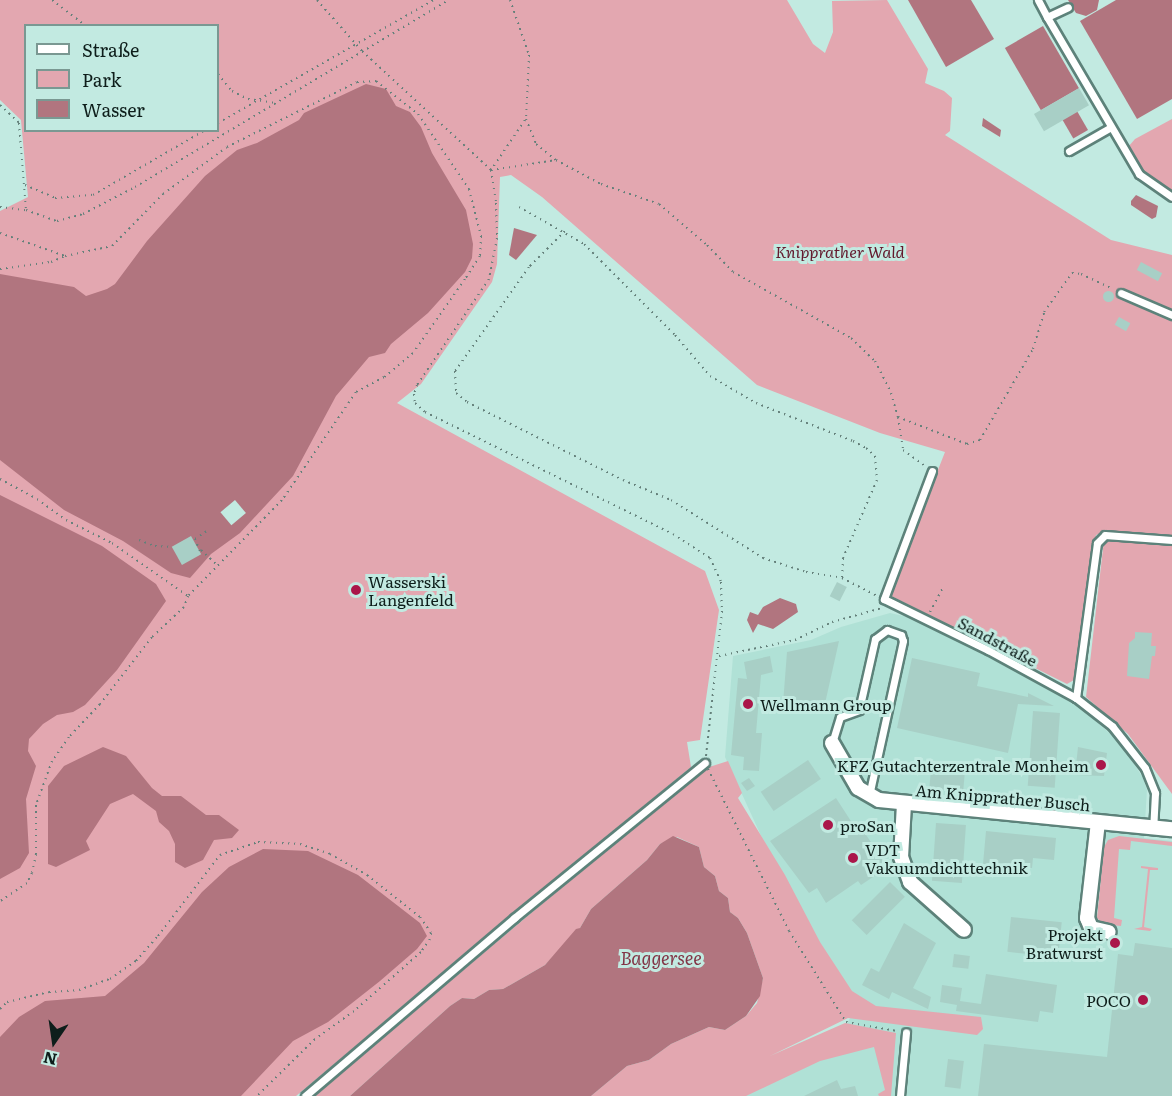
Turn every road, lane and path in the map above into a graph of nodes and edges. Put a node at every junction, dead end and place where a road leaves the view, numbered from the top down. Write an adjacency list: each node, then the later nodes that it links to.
1 (52, 0): 9 (path)
2 (317, 0): 10 (path)
3 (434, 0): 10 (path)
4 (449, 0): 11 (path)
5 (510, 0): 16 (path)
6 (1038, 0): 8 (lane)
7 (1068, 7): 8 (lane)
8 (1047, 17): 18 (lane)
9 (83, 24)
10 (358, 45): 11 (path); 13 (path)
11 (362, 51): 14 (path); 22 (path)
12 (219, 75): 13 (path)
13 (258, 100): 14 (path); 17 (path)
14 (276, 103): 27 (path)
15 (0, 105): 23 (path)
16 (526, 119): 21 (path); 22 (path)
17 (219, 122)
18 (1111, 127): 20 (lane); 24 (lane)
19 (202, 132): 23 (path)
20 (1070, 152)
21 (556, 160): 22 (path); 34 (path)
22 (492, 170): 48 (path)
23 (25, 185): 27 (path)
24 (1172, 197)
25 (0, 207): 27 (path)
26 (519, 207): 28 (path)
27 (26, 210)
28 (565, 231): 42 (path); 42 (path)
29 (0, 233): 30 (path)
30 (65, 256): 31 (path); 41 (path)
31 (0, 269)
32 (1121, 293): 33 (lane); 34 (path)
33 (1172, 315)
34 (898, 417): 35 (path)
35 (932, 471): 45 (lane)
36 (0, 479): 44 (path)
37 (207, 531): 41 (path)
38 (139, 540): 40 (path)
39 (1172, 540): 49 (lane)
40 (172, 547)
41 (217, 565): 44 (path)
42 (842, 578): 45 (path)
43 (942, 589): 46 (path)
44 (188, 596): 57 (path)
45 (884, 599): 47 (lane, Sandstraße)
46 (934, 602)
47 (896, 604): 48 (path); 49 (lane, Sandstraße)
48 (717, 656): 51 (path)
49 (1076, 698): 55 (lane, Sandstraße)
50 (832, 743): 52 (street); 52 (lane)
51 (705, 763): 61 (path); 63 (lane)
52 (869, 796): 53 (street, Am Knipprather Busch)
53 (904, 804): 54 (street, Am Knipprather Busch); 58 (street, Am Knipprather Busch)
54 (1098, 822): 55 (street, Am Knipprather Busch); 59 (street, Am Knipprather Busch)
55 (1154, 827): 56 (street, Am Knipprather Busch)
56 (1172, 829)
57 (0, 901)
58 (964, 930)
59 (1109, 932)
60 (0, 1009): 62 (path)
61 (906, 1032): 64 (lane)
62 (257, 1096)
63 (304, 1096)
64 (900, 1096)

